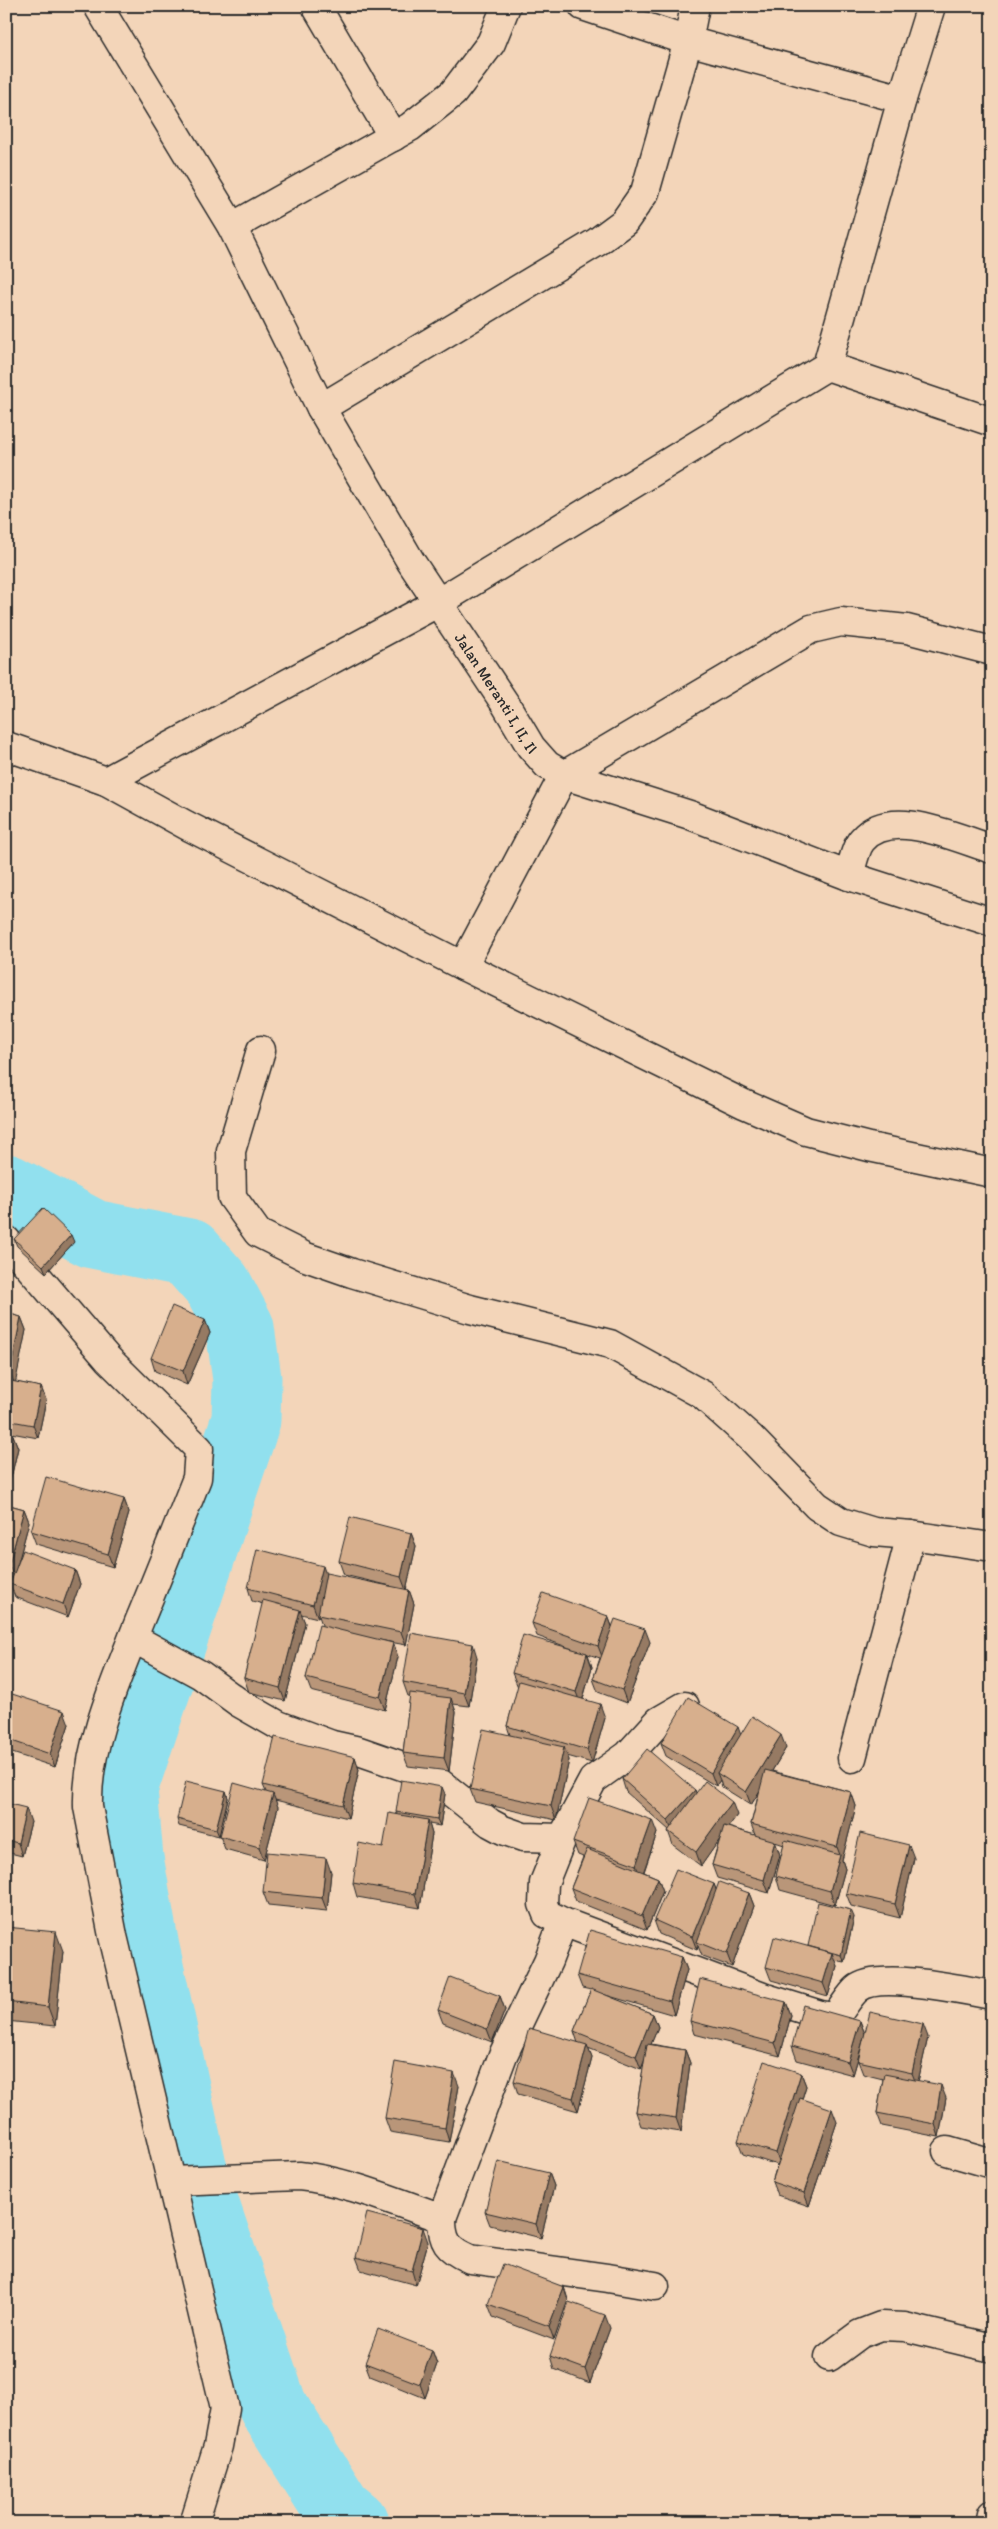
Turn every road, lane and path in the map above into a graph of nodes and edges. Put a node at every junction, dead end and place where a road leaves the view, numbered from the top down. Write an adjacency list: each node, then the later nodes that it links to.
1 (98, 6): 10 (street, Jalan Meranti I, II, II)
2 (316, 6): 9 (street)
3 (506, 6): 9 (street)
4 (583, 6): 7 (street)
5 (695, 6): 7 (street)
6 (931, 6): 8 (street)
7 (688, 41): 8 (street); 12 (street)
8 (902, 99): 11 (street)
9 (392, 137): 10 (street)
10 (232, 227): 12 (street, Jalan Meranti I, II, II)
11 (827, 366): 13 (street); 14 (street)
12 (321, 408): 14 (street, Jalan Meranti I, II, II)
13 (992, 422)
14 (439, 602): 17 (street, Jalan Meranti I, II, II); 18 (street)
15 (992, 651): 17 (street)
16 (10, 746): 18 (street)
17 (564, 775): 20 (street, Jalan Meranti I, II, II); 22 (street)
18 (106, 781): 22 (street)
19 (992, 849): 20 (street)
20 (849, 876): 21 (street, Jalan Meranti I, II, II)
21 (992, 922)
22 (463, 966): 24 (street)
23 (261, 1050): 26 (street)
24 (992, 1173)
25 (6, 1240): 28 (street)
26 (911, 1535): 27 (street); 30 (street)
27 (992, 1547)
28 (142, 1644): 31 (street); 36 (street)
29 (685, 1706): 31 (street)
30 (852, 1758)
31 (562, 1838): 32 (street)
32 (563, 1922): 33 (street); 37 (street)
33 (992, 1995)
34 (947, 2151): 35 (street)
35 (992, 2164)
36 (178, 2180): 37 (street); 42 (street)
37 (442, 2218): 38 (street)
38 (655, 2286)
39 (992, 2348): 40 (street)
40 (830, 2357)
41 (992, 2514): 43 (street)
42 (194, 2523)
43 (990, 2523)

